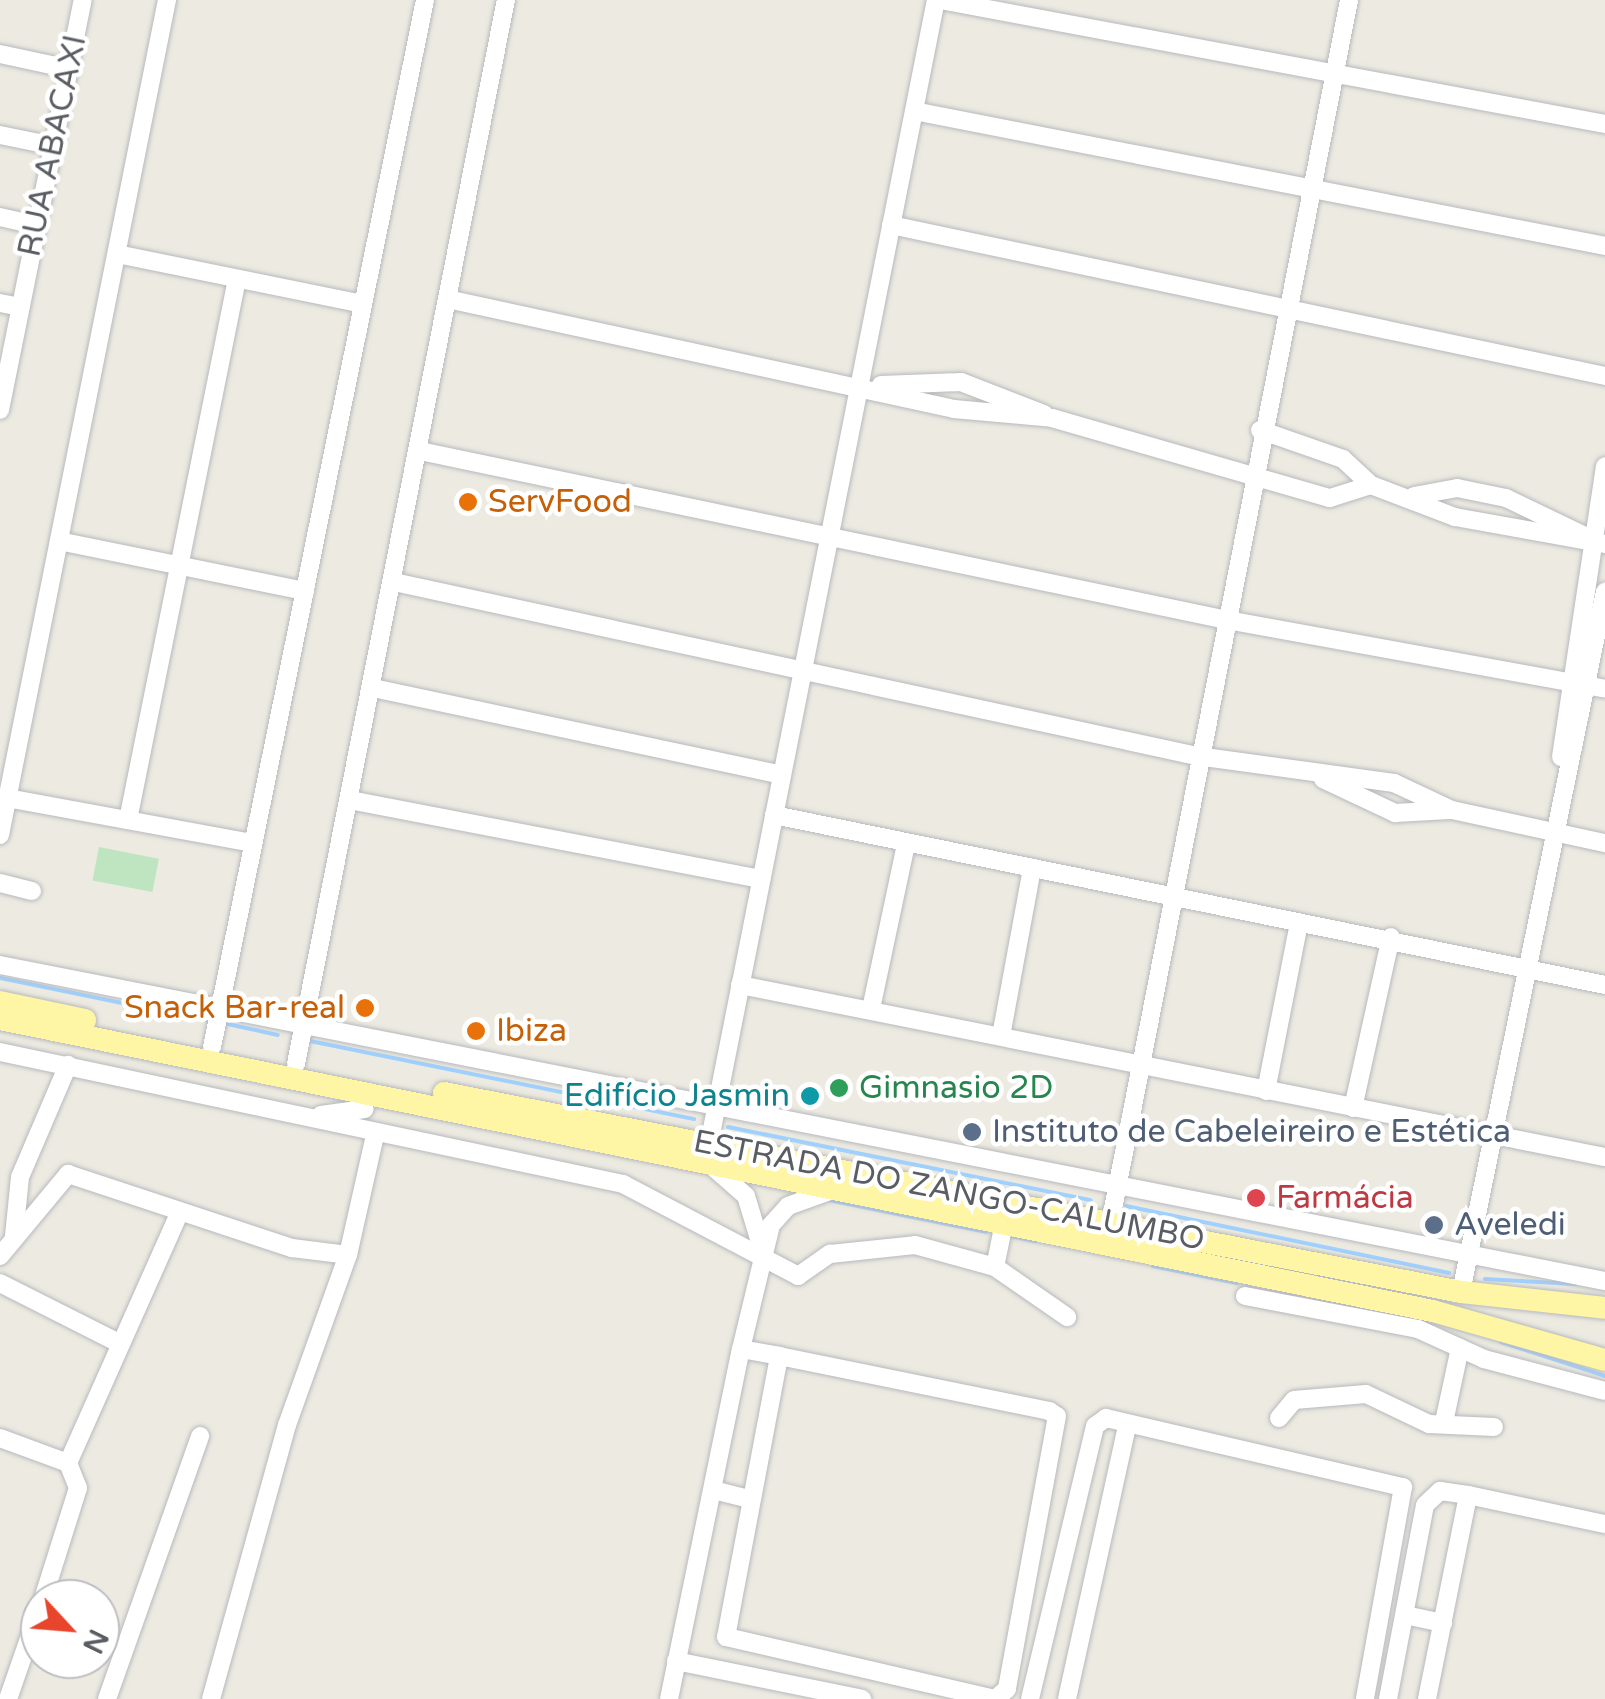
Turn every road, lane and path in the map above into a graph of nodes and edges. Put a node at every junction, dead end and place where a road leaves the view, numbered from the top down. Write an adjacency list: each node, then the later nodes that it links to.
1 (83, 0): 8 (street, RUA ABACAXI)
2 (168, 0): 19 (street)
3 (426, 0): 23 (street)
4 (506, 0): 21 (street)
5 (938, 0): 9 (street); 10 (street)
6 (1349, 0): 9 (street)
7 (0, 54): 8 (street)
8 (70, 69): 13 (street, RUA ABACAXI)
9 (1332, 72): 11 (street); 14 (street)
10 (914, 112): 14 (street); 17 (street)
11 (1605, 124)
12 (0, 135): 13 (street)
13 (54, 146): 16 (street, RUA ABACAXI)
14 (1312, 190): 18 (street); 25 (street)
15 (0, 217): 16 (street)
16 (35, 225): 24 (street, RUA ABACAXI)
17 (891, 225): 25 (street); 27 (street)
18 (1605, 246)
19 (116, 254): 20 (street); 37 (street)
20 (238, 278): 23 (street); 39 (street)
21 (452, 300): 27 (street); 31 (street)
22 (0, 303): 24 (street)
23 (363, 304): 41 (street)
24 (21, 307): 28 (street, RUA ABACAXI)
25 (1285, 315): 26 (street); 30 (street)
26 (1605, 376)
27 (860, 386): 29 (street); 29 (street); 36 (street)
28 (0, 410)
29 (1052, 418): 33 (street)
30 (1260, 430): 33 (street); 34 (street)
31 (420, 451): 36 (street); 40 (street)
32 (1605, 466): 38 (street)
33 (1250, 469): 34 (street); 43 (street)
34 (1371, 485): 35 (street)
35 (1414, 496): 38 (street); 38 (street)
36 (829, 538): 43 (street); 44 (street)
37 (59, 541): 39 (street); 50 (street)
38 (1598, 542): 45 (street)
39 (180, 565): 41 (street); 54 (street)
40 (394, 582): 44 (street); 46 (street)
41 (305, 591): 57 (street)
42 (1605, 592): 45 (street)
43 (1227, 620): 45 (street); 47 (street)
44 (802, 674): 47 (street); 48 (street)
45 (1587, 685): 55 (street)
46 (373, 688): 48 (street); 51 (street)
47 (1197, 756): 49 (street); 64 (street)
48 (782, 774): 53 (street)
49 (1314, 774): 52 (street); 52 (street)
50 (8, 798): 54 (street); 56 (street)
51 (350, 800): 61 (street); 75 (street)
52 (1452, 810): 55 (street)
53 (774, 815): 58 (street); 61 (street)
54 (128, 820): 57 (street)
55 (1553, 833): 59 (street); 68 (street)
56 (0, 835)
57 (253, 844): 72 (street)
58 (906, 844): 60 (street); 73 (street)
59 (1605, 844)
60 (1032, 868): 64 (street); 76 (street)
61 (761, 879): 69 (street)
62 (0, 882): 63 (street)
63 (32, 890)
64 (1170, 893): 65 (street); 81 (street)
65 (1300, 923): 66 (street); 82 (street)
66 (1391, 937): 68 (street); 85 (street)
67 (0, 965): 72 (street)
68 (1533, 967): 70 (street); 88 (street)
69 (740, 985): 73 (street); 84 (street)
70 (1605, 985)
71 (0, 1002): 77 (main road, ESTRADA DO ZANGO-CALUMBO)
72 (219, 1010): 75 (street); 77 (street)
73 (871, 1010): 76 (street)
74 (0, 1019): 83 (main road, ESTRADA DO ZANGO-CALUMBO)
75 (303, 1029): 79 (street); 84 (street)
76 (1000, 1036): 81 (street)
77 (212, 1046): 79 (main road, ESTRADA DO ZANGO-CALUMBO)
78 (0, 1052): 80 (street)
79 (296, 1064): 90 (main road, ESTRADA DO ZANGO-CALUMBO)
80 (68, 1066): 86 (street); 97 (street)
81 (1140, 1066): 82 (street); 92 (street)
82 (1266, 1091): 85 (street)
83 (367, 1101): 86 (street); 87 (street); 89 (street); 90 (main road, ESTRADA DO ZANGO-CALUMBO)
84 (716, 1103): 90 (street); 92 (street)
85 (1354, 1108): 88 (street)
86 (272, 1114): 87 (street)
87 (340, 1126): 89 (street)
88 (1498, 1134): 91 (street); 101 (street)
89 (377, 1136): 98 (street); 99 (street)
90 (707, 1153): 93 (main road, ESTRADA DO ZANGO-CALUMBO); 95 (main road, ESTRADA DO ZANGO-CALUMBO); 98 (street)
91 (1605, 1157)
92 (1116, 1186): 95 (street); 101 (street)
93 (845, 1190): 96 (main road, ESTRADA DO ZANGO-CALUMBO); 98 (street)
94 (178, 1214): 97 (street); 99 (street); 109 (street)
95 (1110, 1224): 105 (main road, ESTRADA DO ZANGO-CALUMBO)
96 (1002, 1231): 102 (street); 113 (main road, ESTRADA DO ZANGO-CALUMBO)
97 (14, 1236): 100 (street)
98 (760, 1251): 102 (street); 111 (street)
99 (348, 1255): 137 (street)
100 (0, 1256)
101 (1472, 1256): 103 (street); 105 (street)
102 (995, 1267): 108 (street)
103 (1605, 1281)
104 (0, 1282): 109 (street)
105 (1461, 1292): 107 (main road, ESTRADA DO ZANGO-CALUMBO)
106 (1246, 1296): 110 (street)
107 (1605, 1308)
108 (1068, 1317)
109 (117, 1342): 121 (street)
110 (1460, 1348): 114 (street); 116 (street)
111 (741, 1349): 112 (street); 122 (street)
112 (779, 1356): 124 (street); 133 (street)
113 (1602, 1356)
114 (1605, 1392)
115 (1279, 1418): 116 (street)
116 (1444, 1422): 118 (street)
117 (1126, 1426): 126 (street); 127 (street); 141 (street)
118 (1494, 1427)
119 (200, 1436): 136 (street)
120 (0, 1439): 121 (street)
121 (68, 1464): 128 (street)
122 (713, 1490): 124 (street); 131 (street)
123 (1468, 1495): 125 (street); 129 (street); 130 (street)
124 (749, 1500): 133 (street)
125 (1605, 1524)
126 (1063, 1562): 127 (street); 139 (street)
127 (1096, 1570): 140 (street)
128 (49, 1579)
129 (1405, 1615): 130 (street); 142 (street)
130 (1443, 1623): 143 (street)
131 (676, 1661): 134 (street); 138 (street)
132 (20, 1664): 135 (street)
133 (856, 1665): 134 (street)
134 (851, 1698)
135 (8, 1699)
136 (107, 1699)
137 (211, 1699)
138 (668, 1699)
139 (1030, 1699)
140 (1068, 1699)
141 (1365, 1699)
142 (1388, 1699)
143 (1427, 1699)

